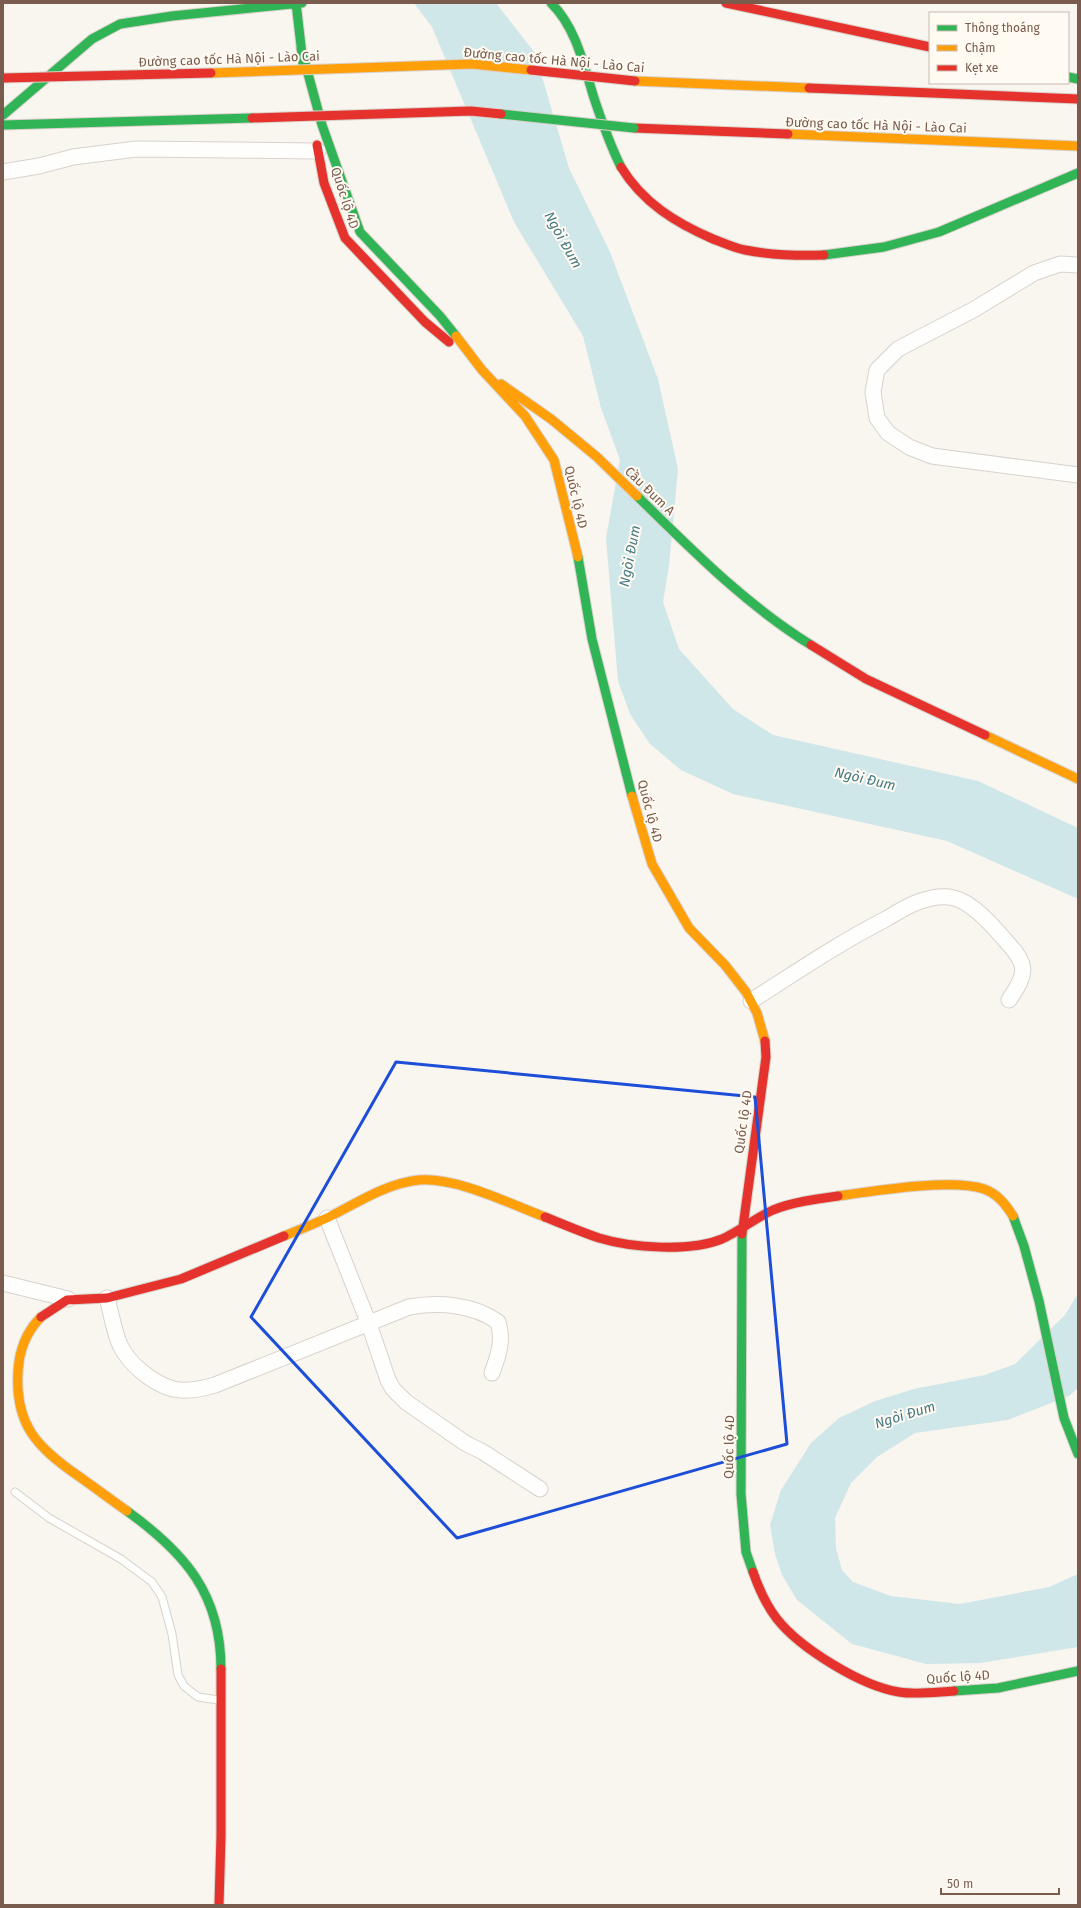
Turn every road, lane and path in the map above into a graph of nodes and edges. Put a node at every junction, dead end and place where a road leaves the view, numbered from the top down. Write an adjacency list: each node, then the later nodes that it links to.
1 (551, 3): 13 (main road)
2 (726, 3): 4 (main road)
3 (298, 4): 5 (main road, Quốc lộ 4D); 8 (main road)
4 (929, 47)
5 (301, 48): 10 (main road, Quốc lộ 4D); 10 (main road, Quốc lộ 4D)
6 (3, 78): 7 (main road, Đường cao tốc Hà Nội - Lào Cai, bridge)
7 (1078, 99)
8 (3, 116)
9 (3, 125): 11 (main road, Đường cao tốc Hà Nội - Lào Cai, bridge)
10 (320, 143): 12 (street); 15 (main road, Quốc lộ 4D); 15 (main road, Quốc lộ 4D)
11 (1078, 146)
12 (3, 172)
13 (1078, 173)
14 (1078, 265): 18 (street)
15 (482, 370): 16 (main road, Cầu Đum A); 17 (main road, Quốc lộ 4D)
16 (560, 436): 17 (main road); 19 (main road, Cầu Đum A)
17 (548, 450): 21 (main road, Quốc lộ 4D)
18 (1078, 475)
19 (1078, 779)
20 (1009, 1000): 21 (street)
21 (751, 1001): 23 (main road, Quốc lộ 4D)
22 (327, 1218): 23 (main road); 25 (main road); 27 (street)
23 (742, 1229): 29 (main road); 32 (main road, Quốc lộ 4D)
24 (3, 1283): 26 (street)
25 (107, 1298): 26 (main road); 27 (street)
26 (68, 1299): 33 (main road)
27 (369, 1324): 28 (street); 30 (street)
28 (492, 1373)
29 (1078, 1454)
30 (540, 1489)
31 (15, 1492): 33 (lane)
32 (1078, 1671)
33 (223, 1701): 34 (main road)
34 (219, 1905)

